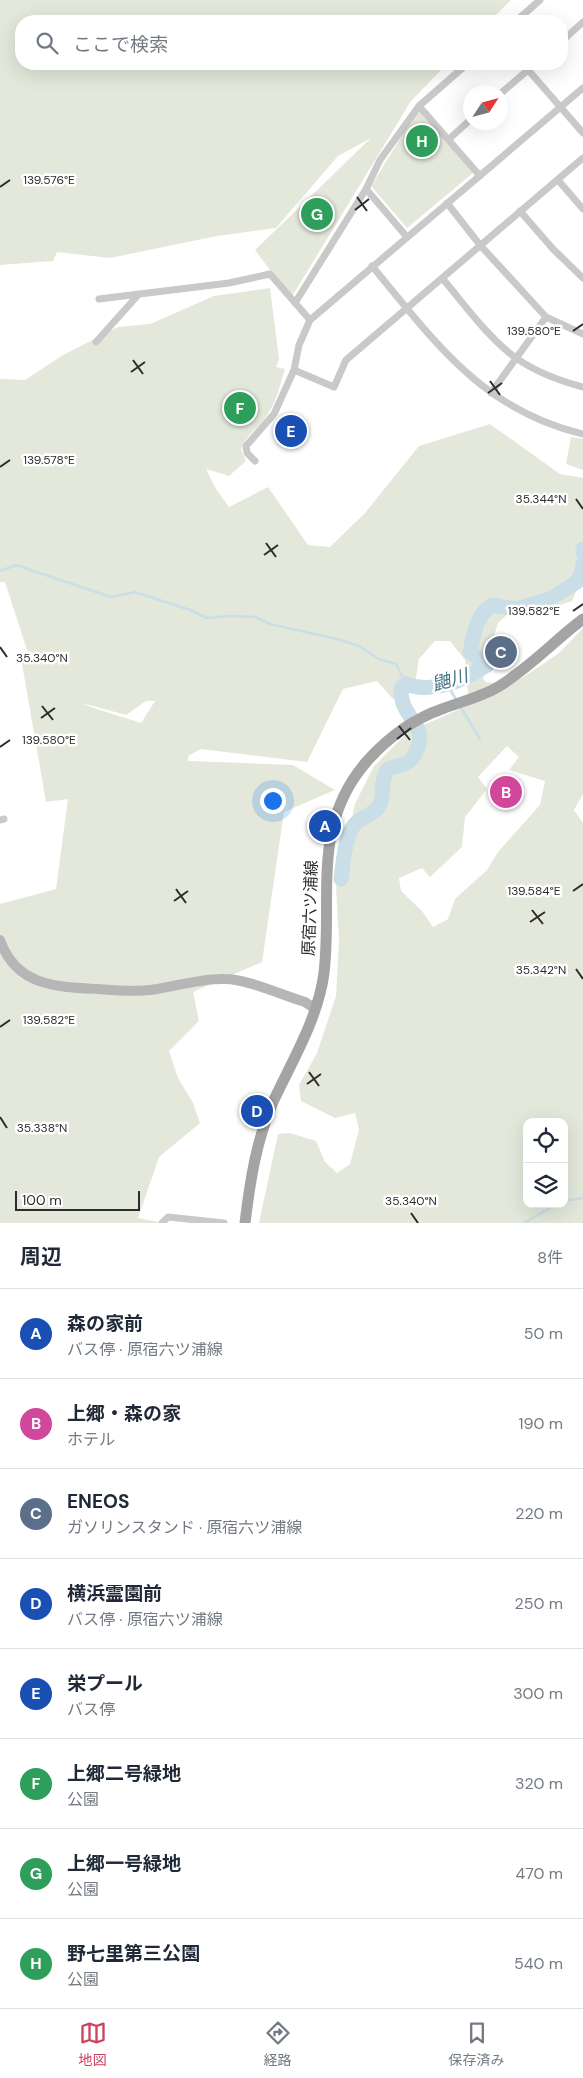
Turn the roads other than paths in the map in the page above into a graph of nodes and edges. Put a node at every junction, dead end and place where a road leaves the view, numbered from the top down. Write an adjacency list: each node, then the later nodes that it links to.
1 (540, 0): 2 (street)
2 (523, 15)
3 (583, 22): 4 (street)
4 (568, 35)
5 (459, 70): 10 (street)
6 (522, 70): 8 (street)
7 (529, 70): 11 (street)
8 (508, 85)
9 (583, 88): 11 (street)
10 (419, 106): 14 (street); 18 (street)
11 (561, 108): 13 (street); 16 (street)
12 (463, 126): 14 (street)
13 (583, 133)
14 (449, 139): 16 (street)
15 (583, 158): 17 (street)
16 (480, 176): 19 (street)
17 (558, 180): 20 (street); 21 (street)
18 (366, 189): 22 (street); 29 (street)
19 (447, 203): 22 (street); 23 (street)
20 (583, 209)
21 (520, 211): 23 (street); 26 (street)
22 (407, 237): 24 (street)
23 (480, 245): 25 (street); 31 (street)
24 (372, 266): 30 (street); 32 (street)
25 (442, 278): 30 (street); 35 (street)
26 (583, 278)
27 (139, 294): 28 (street); 29 (street); 34 (street)
28 (99, 299)
29 (295, 303): 32 (street)
30 (406, 308): 36 (street); 38 (street)
31 (546, 317): 33 (street); 35 (street)
32 (310, 320): 36 (street)
33 (583, 334)
34 (96, 342)
35 (517, 359): 37 (street); 38 (street)
36 (294, 370): 40 (street)
37 (583, 388)
38 (491, 393): 39 (street)
39 (583, 434)
40 (255, 461)
41 (583, 619): 43 (main road, 原宿六ツ浦線)
42 (0, 940): 43 (street)
43 (314, 1008): 46 (main road, 原宿六ツ浦線)
44 (162, 1223): 45 (street)
45 (224, 1223)
46 (245, 1223)

